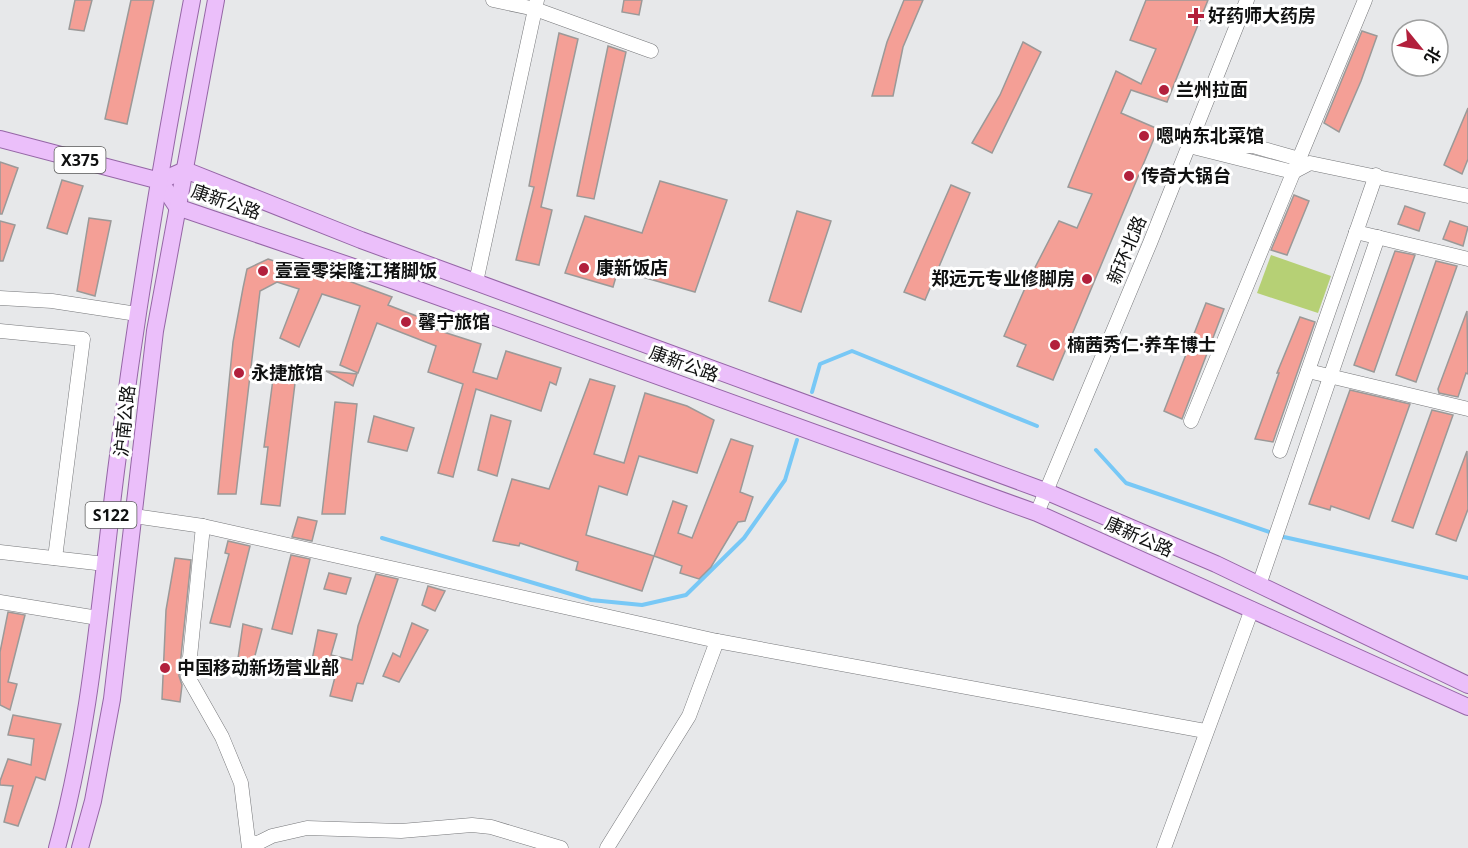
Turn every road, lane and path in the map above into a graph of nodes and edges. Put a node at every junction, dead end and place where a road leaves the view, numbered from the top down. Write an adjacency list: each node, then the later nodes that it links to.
1 (192, 0): 14 (main road, 沪南公路 / S122)
2 (216, 0): 11 (main road, 沪南公路 / S122)
3 (493, 0): 6 (street)
4 (1247, 0): 9 (street, 新环北路)
5 (1365, 0): 10 (street)
6 (536, 5): 7 (street); 20 (street)
7 (651, 51)
8 (0, 139): 14 (main road, X375)
9 (1190, 146): 10 (street); 12 (street); 29 (street, 新环北路)
10 (1299, 159): 12 (street)
11 (185, 170): 14 (main road, 康新公路); 16 (main road, 沪南公路 / S122); 20 (main road, 康新公路)
12 (1293, 172): 13 (street); 27 (street)
13 (1376, 175): 15 (street); 17 (street)
14 (160, 181): 16 (main road, 康新公路); 22 (main road, 沪南公路 / S122)
15 (1468, 196)
16 (177, 207): 30 (main road, 康新公路); 31 (main road, 沪南公路 / S122)
17 (1356, 232): 18 (street); 24 (street)
18 (1378, 237): 19 (street); 25 (street)
19 (1468, 259)
20 (476, 282): 29 (main road, 康新公路)
21 (0, 298): 22 (street)
22 (137, 314): 35 (main road, 沪南公路 / S122)
23 (0, 331): 34 (street)
24 (1308, 371): 25 (street); 28 (street)
25 (1330, 376): 26 (street); 36 (street)
26 (1468, 409)
27 (1191, 421)
28 (1280, 452)
29 (1045, 491): 30 (street, 新环北路); 36 (main road, 康新公路)
30 (1037, 513): 38 (main road, 康新公路)
31 (134, 516): 32 (street); 46 (main road, 沪南公路 / S122)
32 (203, 526): 40 (street); 44 (street)
33 (0, 552): 34 (street)
34 (56, 558): 35 (street)
35 (105, 564): 39 (main road, 沪南公路 / S122)
36 (1258, 585): 41 (main road, 康新公路)
37 (0, 602): 39 (street)
38 (1252, 609): 42 (main road, 康新公路); 43 (street)
39 (98, 618): 45 (main road, 沪南公路 / S122)
40 (717, 641): 43 (street); 48 (street)
41 (1468, 685)
42 (1468, 707)
43 (1205, 731): 49 (street)
44 (249, 845): 47 (street)
45 (57, 848)
46 (80, 848)
47 (561, 848)
48 (607, 848)
49 (1164, 848)

